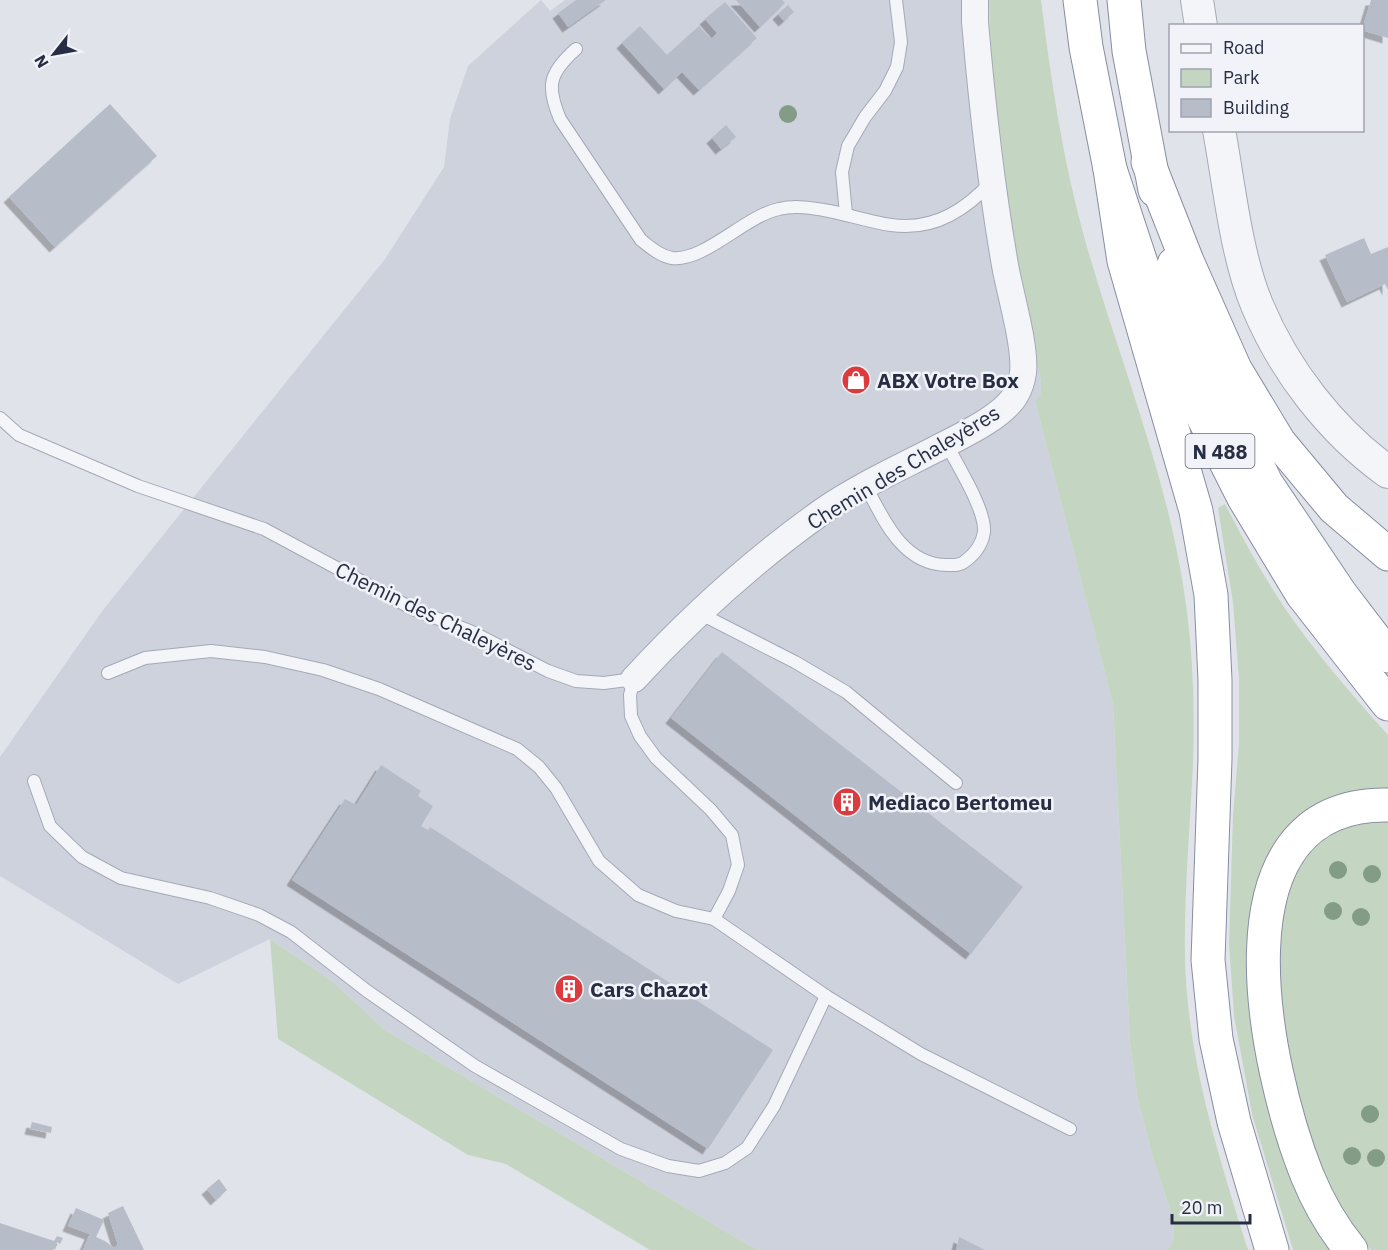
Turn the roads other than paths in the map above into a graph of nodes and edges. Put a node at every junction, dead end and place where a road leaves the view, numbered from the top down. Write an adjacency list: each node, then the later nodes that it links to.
1 (896, 0): 12 (lane)
2 (975, 0): 11 (street, Chemin des Chaleyères)
3 (1080, 0): 10 (highway, N 488)
4 (1124, 0): 9 (highway, N 488)
5 (1197, 0): 6 (street)
6 (1201, 24)
7 (576, 49): 12 (lane)
8 (1219, 132): 15 (street)
9 (1148, 162): 17 (highway); 19 (highway, N 488)
10 (1110, 169): 22 (highway, N 488); 29 (highway)
11 (992, 181): 12 (lane); 14 (street, Chemin des Chaleyères)
12 (846, 214)
13 (0, 418): 21 (lane, Chemin des Chaleyères)
14 (946, 443): 16 (street, Chemin des Chaleyères); 16 (lane)
15 (1388, 472)
16 (866, 486): 18 (street, Chemin des Chaleyères)
17 (1388, 554)
18 (699, 613): 21 (street, Chemin des Chaleyères); 24 (lane)
19 (1388, 656)
20 (108, 673): 26 (lane)
21 (634, 679): 26 (lane)
22 (1388, 704)
23 (34, 781): 27 (lane)
24 (956, 783)
25 (1388, 806): 30 (highway)
26 (714, 919): 27 (lane)
27 (826, 996): 28 (lane)
28 (1070, 1129)
29 (1272, 1250)
30 (1351, 1250)

